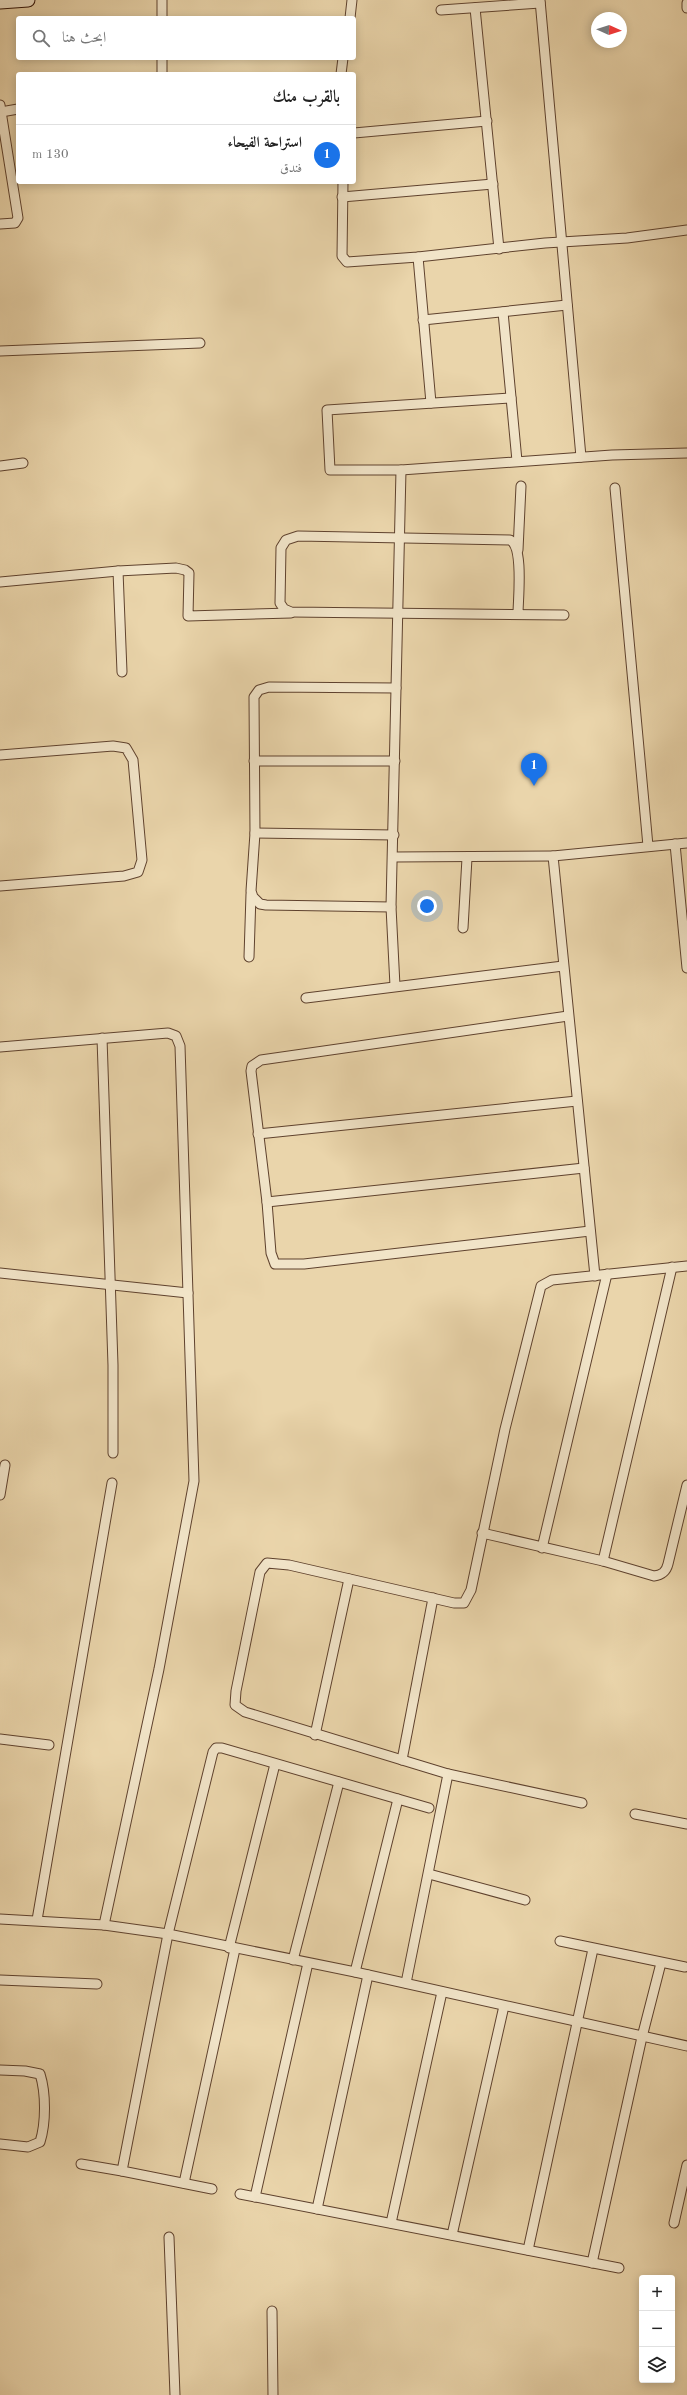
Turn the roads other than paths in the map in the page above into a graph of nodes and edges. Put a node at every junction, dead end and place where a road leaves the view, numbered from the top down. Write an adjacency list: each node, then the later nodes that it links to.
1 (28, 0): 4 (main road)
2 (162, 0): 10 (street)
3 (352, 0): 11 (street)
4 (0, 2)
5 (540, 2): 7 (street); 25 (street)
6 (687, 3): 8 (street)
7 (475, 8): 9 (street); 18 (street)
8 (687, 8)
9 (441, 10)
10 (162, 16)
11 (350, 16)
12 (162, 60): 14 (street)
13 (344, 60): 15 (street)
14 (162, 72)
15 (341, 72)
16 (1, 108): 17 (street); 23 (street)
17 (16, 108)
18 (487, 121): 19 (street); 21 (street)
19 (356, 133)
20 (343, 184): 22 (street)
21 (493, 184): 22 (street); 26 (street)
22 (342, 197): 27 (street)
23 (0, 224)
24 (687, 230): 25 (street)
25 (562, 242): 26 (street); 28 (street)
26 (499, 249): 27 (street)
27 (418, 257): 30 (street)
28 (567, 305): 29 (street); 36 (street)
29 (503, 312): 30 (street); 33 (street)
30 (423, 320): 34 (street)
31 (200, 343): 32 (street)
32 (0, 351)
33 (511, 398): 34 (street); 37 (street)
34 (431, 403): 40 (street)
35 (687, 454): 36 (street)
36 (581, 457): 37 (street)
37 (517, 461): 40 (street)
38 (23, 463): 39 (street)
39 (0, 466)
40 (401, 470): 43 (street)
41 (521, 486): 44 (street)
42 (615, 488): 60 (street)
43 (399, 536): 44 (street); 47 (street); 48 (street)
44 (518, 553): 49 (street)
45 (118, 571): 46 (street); 47 (street); 51 (street)
46 (0, 582)
47 (299, 613): 48 (street)
48 (398, 614): 49 (street); 52 (street)
49 (518, 614): 50 (street)
50 (564, 615)
51 (122, 672)
52 (396, 688): 54 (street); 55 (street)
53 (0, 755): 64 (street)
54 (254, 761): 55 (street); 56 (street)
55 (395, 761): 57 (street)
56 (255, 833): 57 (street); 65 (street)
57 (394, 835): 62 (street)
58 (687, 843): 59 (street)
59 (675, 844): 60 (street); 70 (street)
60 (648, 846): 61 (street)
61 (553, 856): 63 (street); 69 (street)
62 (394, 857): 63 (street); 66 (street)
63 (466, 858): 67 (street)
64 (0, 886)
65 (252, 891): 66 (street); 68 (street)
66 (391, 907): 71 (street)
67 (463, 928)
68 (249, 957)
69 (563, 966): 71 (street); 73 (street)
70 (687, 968)
71 (396, 986): 72 (street)
72 (306, 998)
73 (568, 1016): 76 (street); 77 (street)
74 (102, 1038): 75 (street); 86 (street); 87 (street)
75 (0, 1047)
76 (577, 1101): 77 (street); 78 (street)
77 (258, 1134): 79 (street)
78 (584, 1168): 79 (street); 80 (street)
79 (267, 1202): 80 (street)
80 (590, 1231): 85 (street)
81 (687, 1266): 82 (street)
82 (672, 1267): 84 (street); 95 (street)
83 (0, 1273): 86 (street)
84 (607, 1274): 85 (street); 94 (street)
85 (595, 1276): 93 (street)
86 (109, 1284): 87 (street); 88 (street)
87 (188, 1293): 114 (street)
88 (113, 1453)
89 (5, 1465): 92 (street)
90 (112, 1484): 113 (street)
91 (687, 1485): 95 (street)
92 (0, 1494)
93 (482, 1533): 94 (street); 97 (street)
94 (542, 1548): 95 (street)
95 (603, 1562)
96 (349, 1579): 97 (street); 98 (street); 98 (street)
97 (433, 1598): 101 (street)
98 (315, 1735): 101 (street)
99 (0, 1739): 100 (street)
100 (49, 1745)
101 (402, 1760): 103 (street)
102 (276, 1764): 104 (street); 115 (street); 117 (street)
103 (448, 1774): 106 (street); 110 (street)
104 (339, 1782): 105 (street); 119 (street)
105 (398, 1799): 107 (street); 123 (street)
106 (582, 1803)
107 (428, 1808)
108 (635, 1814): 109 (street)
109 (687, 1824)
110 (429, 1874): 111 (street); 127 (street)
111 (525, 1900)
112 (0, 1919): 113 (street)
113 (37, 1920): 114 (street)
114 (104, 1924): 115 (street)
115 (168, 1934): 117 (street); 137 (street)
116 (560, 1941): 118 (street)
117 (232, 1949): 119 (street); 138 (street)
118 (593, 1949): 121 (street); 130 (street)
119 (293, 1960): 120 (street)
120 (308, 1963): 123 (street); 141 (street)
121 (661, 1963): 122 (street); 131 (street)
122 (685, 1967)
123 (355, 1972): 124 (street)
124 (368, 1975): 127 (street); 142 (street)
125 (0, 1980): 126 (street)
126 (97, 1984)
127 (406, 1984): 128 (street)
128 (442, 1992): 129 (street); 143 (street)
129 (504, 2006): 130 (street); 145 (street)
130 (576, 2022): 131 (street); 147 (street)
131 (642, 2037): 132 (street); 148 (street)
132 (687, 2046)
133 (0, 2070): 134 (street)
134 (0, 2144)
135 (81, 2164): 137 (street)
136 (687, 2165): 144 (street)
137 (122, 2171): 138 (street)
138 (184, 2183): 139 (street)
139 (212, 2189)
140 (240, 2194): 141 (street)
141 (255, 2197): 142 (street)
142 (317, 2209): 143 (street)
143 (391, 2223): 145 (street)
144 (674, 2223)
145 (452, 2235): 147 (street)
146 (169, 2237): 151 (street)
147 (528, 2250): 148 (street)
148 (592, 2263): 149 (street)
149 (619, 2268)
150 (272, 2311): 152 (street)
151 (175, 2395)
152 (273, 2395)

